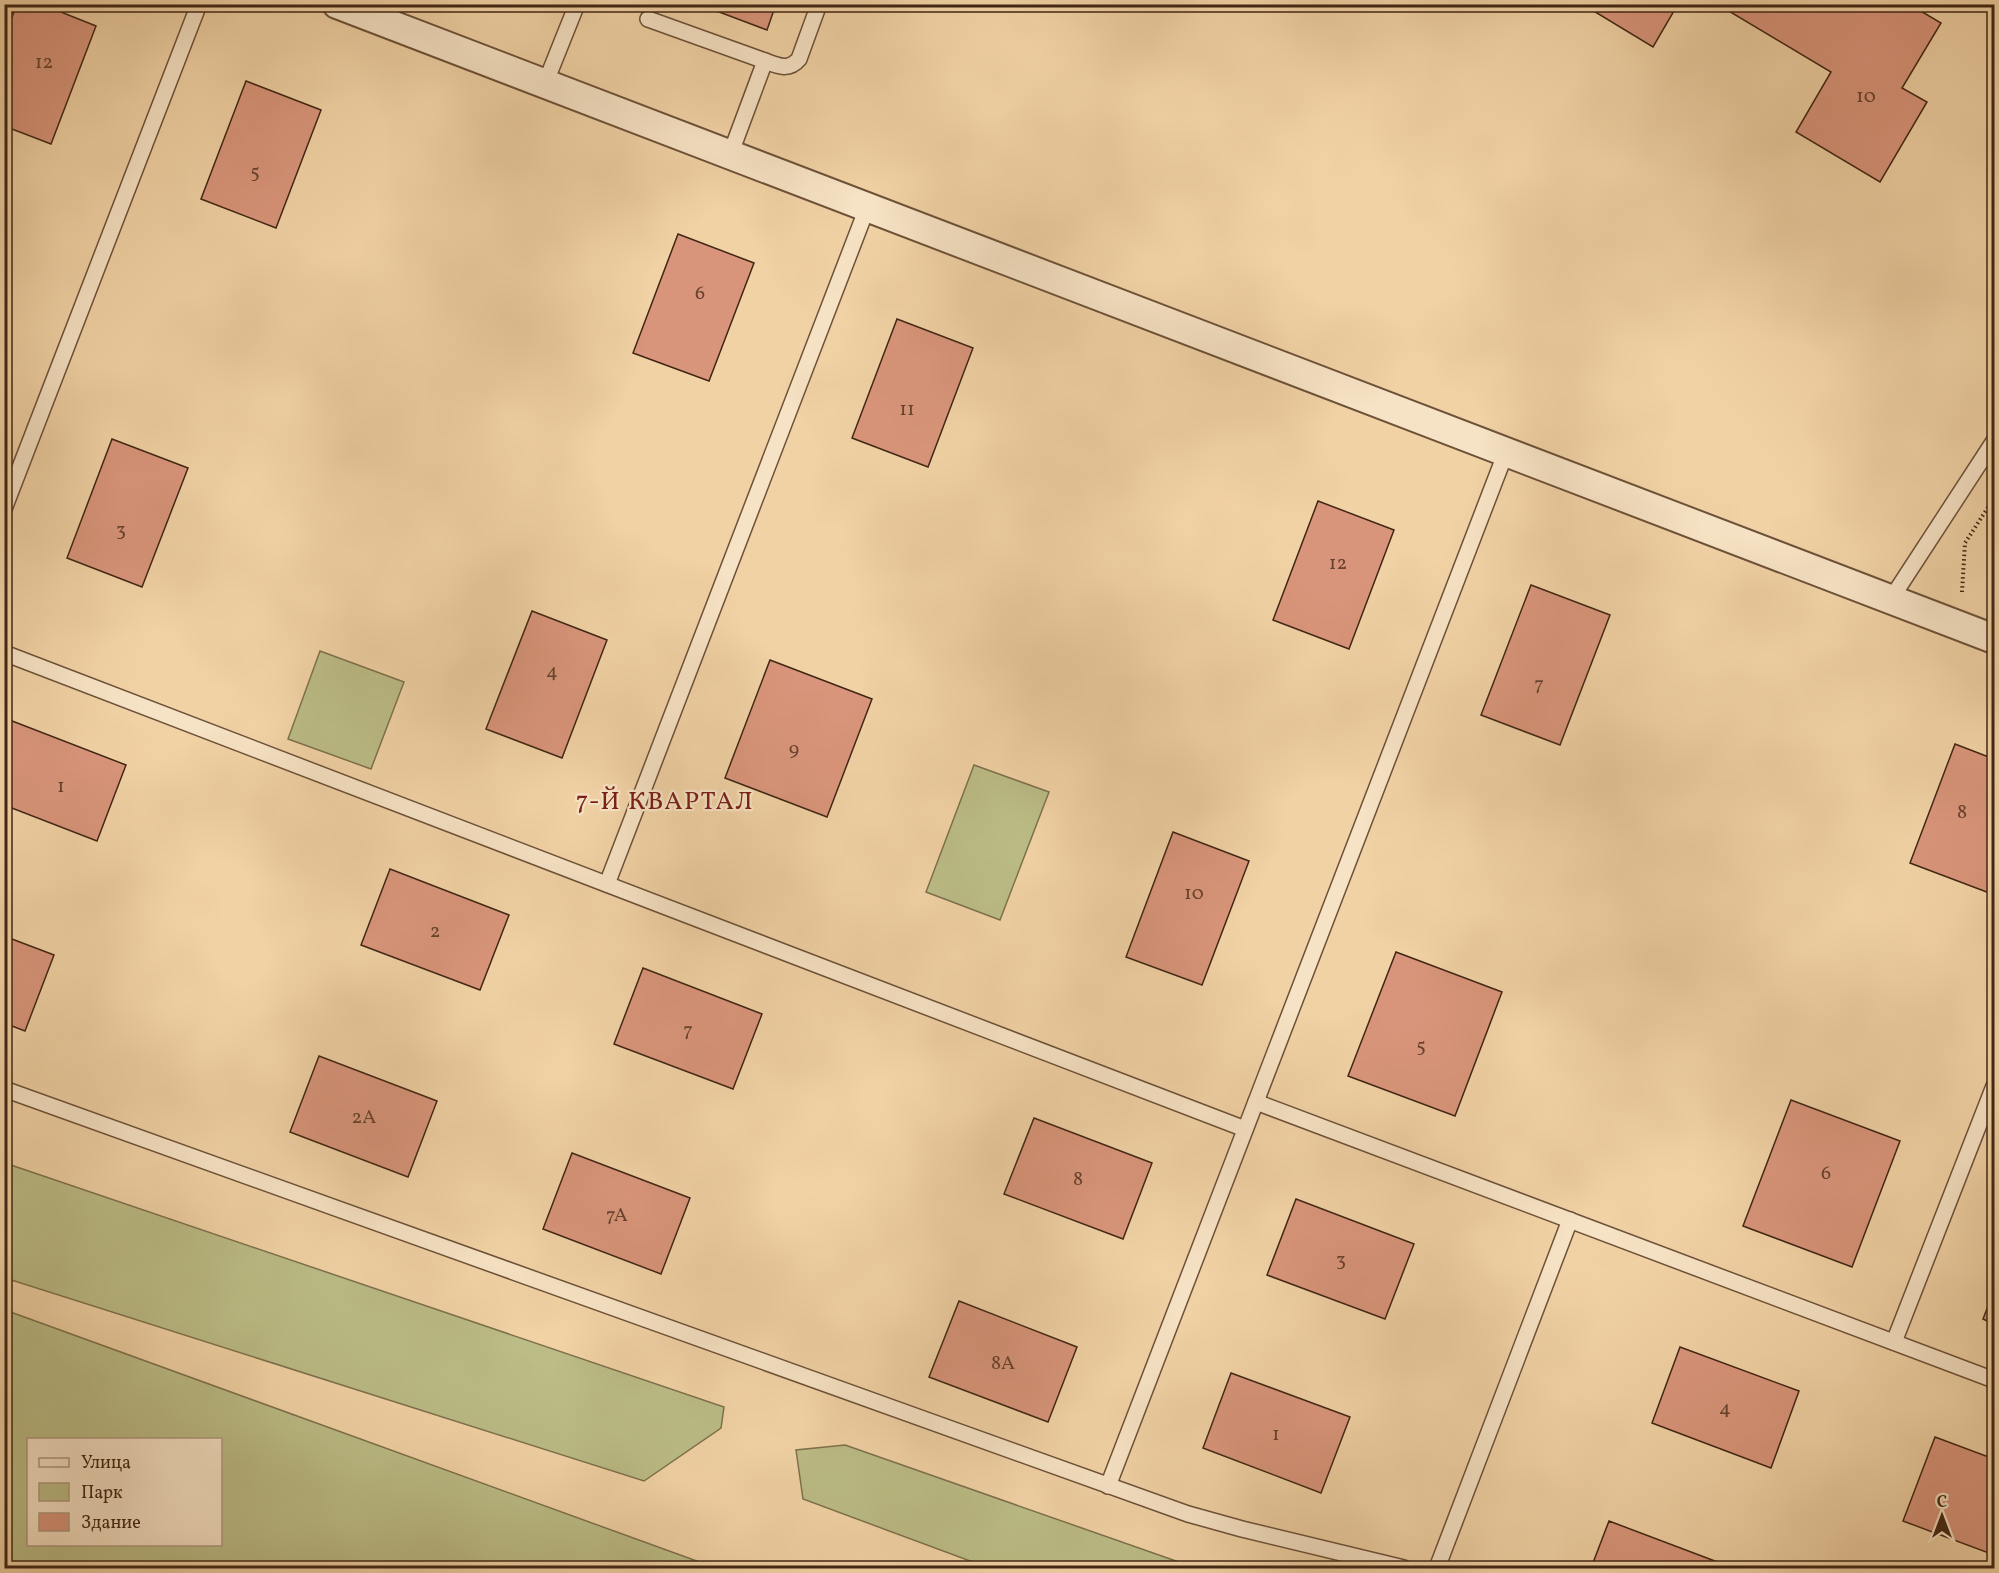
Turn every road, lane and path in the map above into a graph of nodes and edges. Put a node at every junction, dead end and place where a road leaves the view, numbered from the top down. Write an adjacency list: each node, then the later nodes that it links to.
1 (199, 4): 13 (lane)
2 (337, 4): 7 (street)
3 (577, 4): 7 (lane)
4 (819, 4): 6 (lane)
5 (648, 19): 6 (lane)
6 (765, 61): 8 (lane)
7 (545, 84): 8 (street)
8 (730, 155): 9 (street)
9 (867, 208): 11 (street); 18 (lane)
10 (1995, 441): 15 (lane)
11 (1506, 452): 15 (street); 21 (lane)
12 (1995, 498): 14 (path)
13 (4, 509)
14 (1962, 597)
15 (1890, 599): 16 (street)
16 (1995, 639)
17 (4, 653): 18 (lane)
18 (607, 884): 22 (lane)
19 (1995, 1086): 24 (lane)
20 (4, 1089): 26 (lane)
21 (1256, 1102): 22 (lane); 23 (lane)
22 (1245, 1129): 26 (lane)
23 (1570, 1220): 24 (lane); 28 (lane)
24 (1894, 1342): 25 (lane)
25 (1995, 1380)
26 (1108, 1486): 27 (lane)
27 (1404, 1569)
28 (1437, 1569)

